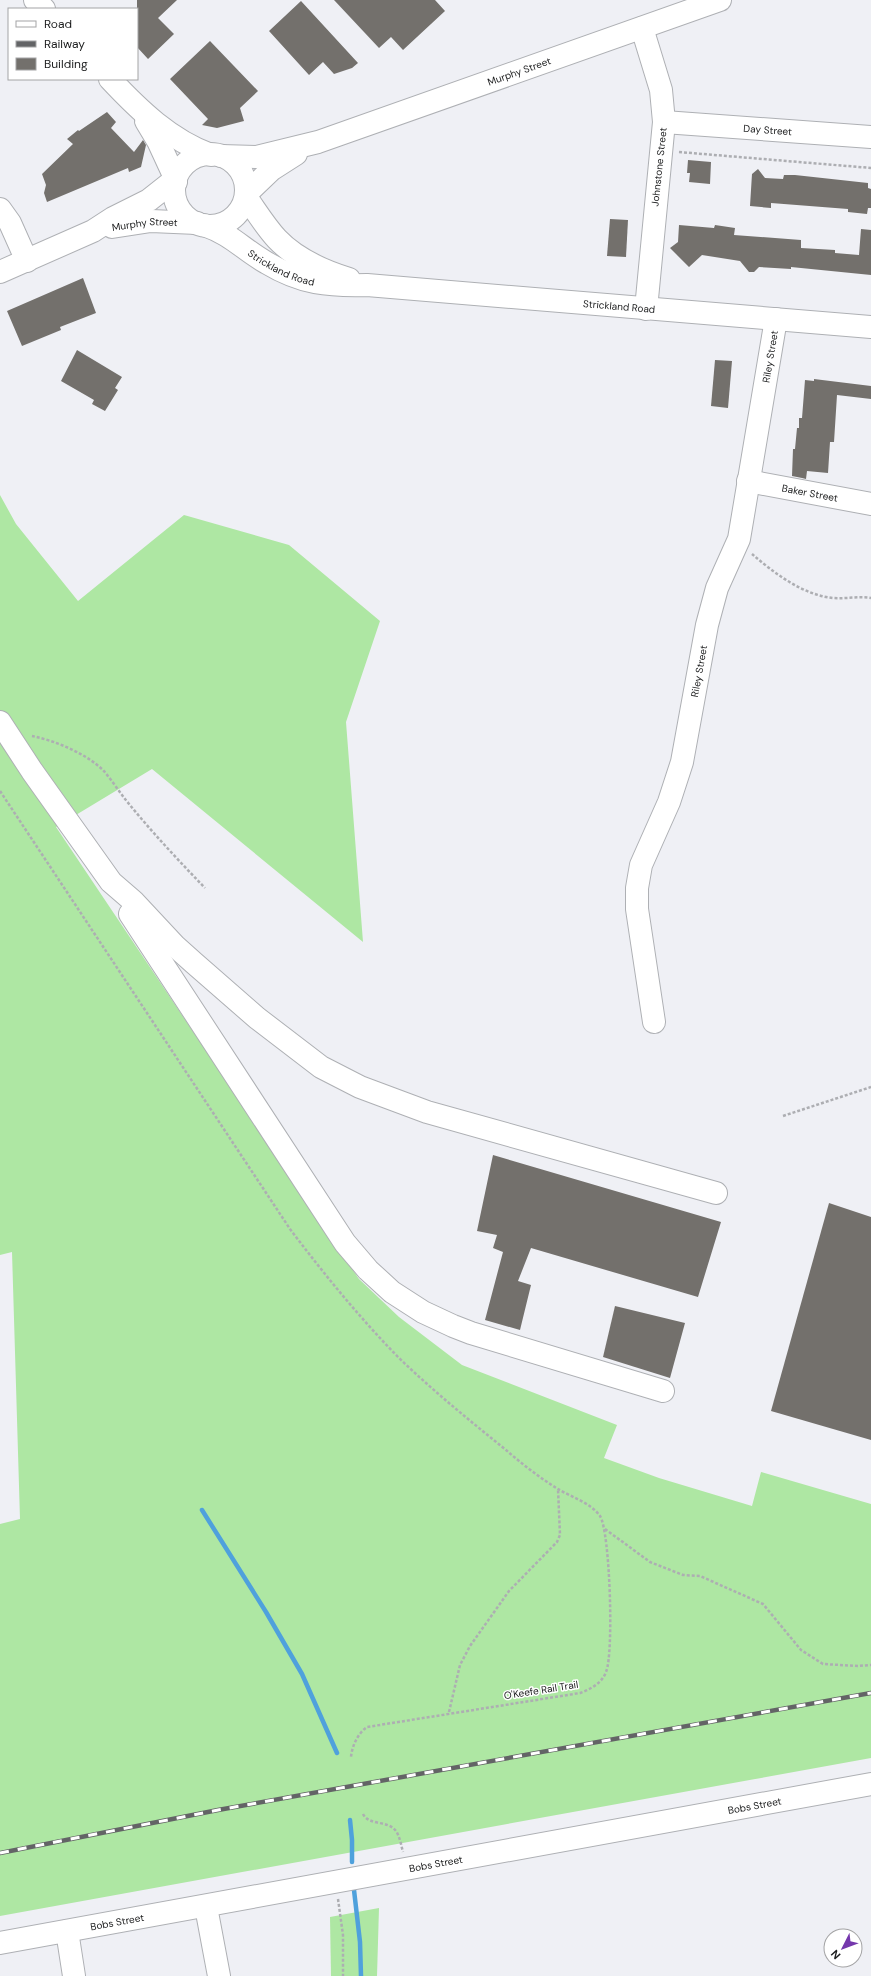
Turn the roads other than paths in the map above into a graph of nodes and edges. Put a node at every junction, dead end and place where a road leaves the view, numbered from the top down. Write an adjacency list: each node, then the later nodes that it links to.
1 (35, 0): 3 (street)
2 (720, 0): 4 (street, Murphy Street)
3 (43, 8)
4 (642, 28): 7 (street, Johnstone Street); 9 (street, Murphy Street)
5 (111, 80): 6 (street)
6 (137, 107): 10 (street); 11 (street)
7 (664, 122): 8 (street, Day Street); 19 (street, Johnstone Street)
8 (871, 137)
9 (318, 142): 10 (street, Murphy Street); 12 (street, Murphy Street)
10 (216, 155): 11 (street); 12 (street)
11 (176, 181): 14 (street); 15 (street, Murphy Street)
12 (246, 195): 14 (street); 18 (street, Strickland Road)
13 (0, 209): 16 (street)
14 (200, 224): 15 (street, Murphy Street); 18 (street, Strickland Road)
15 (93, 231): 16 (street, Murphy Street)
16 (27, 261): 17 (street, Murphy Street)
17 (0, 272)
18 (367, 286): 19 (street, Strickland Road)
19 (646, 309): 20 (street, Strickland Road)
20 (776, 319): 21 (street, Strickland Road); 22 (street, Riley Street)
21 (871, 326)
22 (748, 481): 23 (street, Baker Street); 26 (street, Riley Street)
23 (871, 504)
24 (4, 728): 25 (street)
25 (111, 882): 27 (street); 28 (street)
26 (654, 1022)
27 (716, 1193)
28 (663, 1391)
29 (871, 1784): 30 (street, Bobs Street)
30 (206, 1907): 31 (street, Bobs Street); 34 (street)
31 (67, 1931): 32 (street, Bobs Street); 33 (street)
32 (0, 1943)
33 (74, 1976)
34 (219, 1976)

